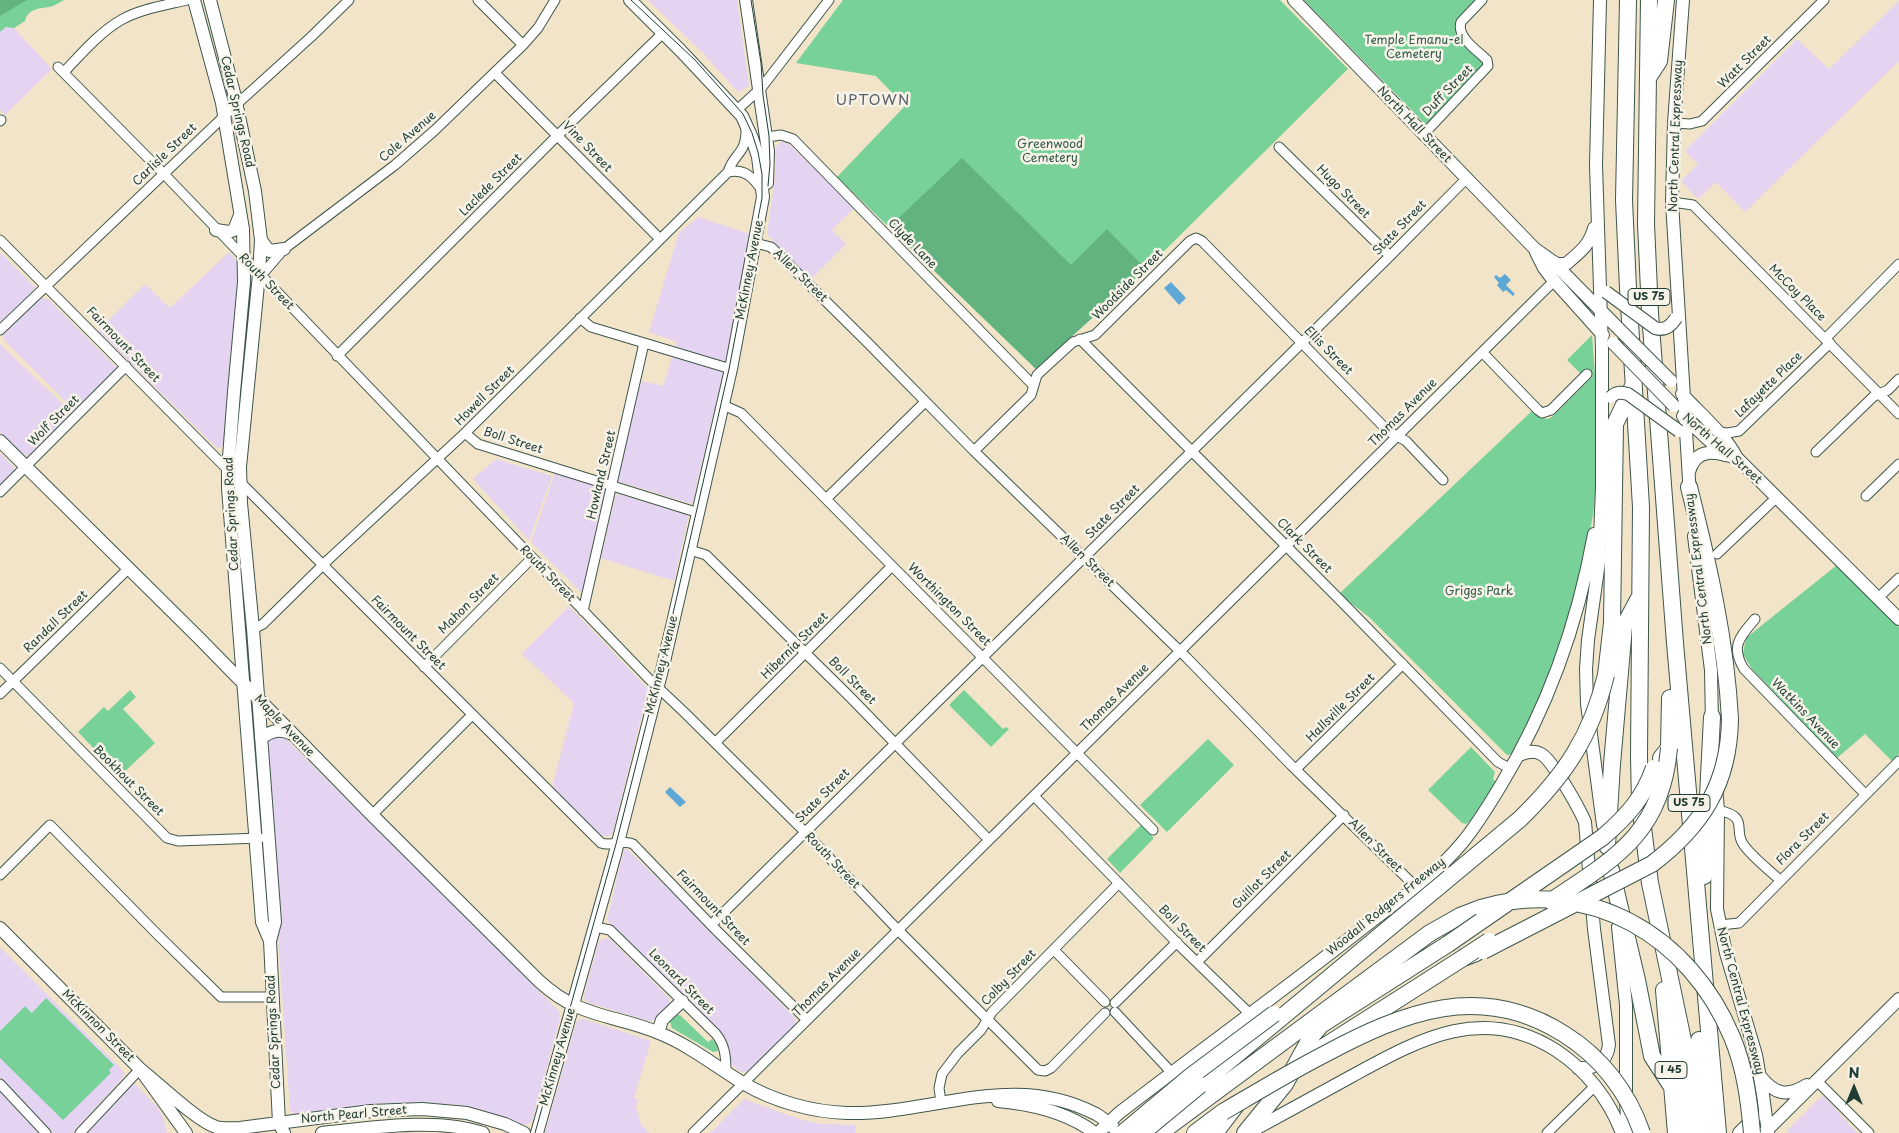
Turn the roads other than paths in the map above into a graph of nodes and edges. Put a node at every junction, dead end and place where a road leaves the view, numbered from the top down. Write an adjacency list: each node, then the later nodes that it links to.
1 (187, 0): 33 (street, Routh Street)
2 (194, 0): 25 (main road, Cedar Springs Road)
3 (210, 0): 23 (main road, Cedar Springs Road)
4 (349, 0): 23 (street, Carlisle Street)
5 (478, 0): 19 (street)
6 (555, 0): 19 (street, Cole Avenue)
7 (630, 0): 18 (main road)
8 (746, 0): 22 (main road, McKinney Avenue)
9 (829, 0): 22 (street)
10 (1294, 0): 29 (main road, North Hall Street)
11 (1482, 0): 29 (street, Duff Street)
12 (1600, 0): 38 (main road)
13 (1628, 0): 71 (highway, US 75)
14 (1650, 0): 21 (highway, North Central Expressway / US 75)
15 (1666, 0): 21 (highway)
16 (1683, 0): 26 (main road, North Central Expressway)
17 (1824, 0): 26 (street, Watt Street)
18 (663, 34): 24 (main road); 28 (street, Laclede Street)
19 (523, 45): 20 (street, Cole Avenue)
20 (495, 73): 28 (street, Vine Street); 45 (street, Cole Avenue)
21 (1647, 79): 105 (highway, North Central Expressway / US 75)
22 (760, 89): 24 (street); 30 (main road, McKinney Avenue)
23 (236, 104): 25 (street, Carlisle Street); 43 (main road, Cedar Springs Road)
24 (737, 110): 27 (main road, McKinney Avenue)
25 (224, 116): 33 (street, Carlisle Street); 37 (main road, Cedar Springs Road)
26 (1674, 123): 36 (main road, North Central Expressway)
27 (745, 124): 32 (street, Howell Street); 35 (main road, McKinney Avenue)
28 (558, 135): 41 (street, Vine Street); 65 (street, Laclede Street)
29 (1423, 135): 34 (main road, North Hall Street)
30 (767, 136): 35 (main road, McKinney Avenue); 73 (street, Clyde Lane)
31 (1279, 147): 47 (street, Hugo Street)
32 (728, 172): 35 (street); 41 (street, Howell Street)
33 (164, 174): 39 (street, Routh Street); 54 (street, Carlisle Street)
34 (1466, 179): 46 (main road, North Hall Street); 47 (street, State Street)
35 (764, 192): 44 (main road, McKinney Avenue)
36 (1672, 202): 56 (main road, North Central Expressway); 61 (street, McCoy Place)
37 (241, 207): 39 (main road); 48 (main road, Cedar Springs Road)
38 (1597, 218): 49 (main road); 52 (main road)
39 (216, 230): 48 (street, Routh Street)
40 (1196, 238): 60 (street, Woodside Street); 63 (street, Ellis Street)
41 (660, 239): 57 (street, Howell Street)
42 (0, 240): 54 (street, Fairmount Street)
43 (260, 240): 45 (main road); 51 (main road, Cedar Springs Road)
44 (755, 243): 68 (main road, McKinney Avenue); 76 (street, Allen Street)
45 (284, 249): 51 (street, Cole Avenue)
46 (1535, 250): 49 (main road, North Hall Street); 53 (main road, North Hall Street)
47 (1390, 256): 63 (street, State Street)
48 (244, 259): 51 (street, Routh Street); 94 (main road, Cedar Springs Road)
49 (1552, 261): 55 (main road, North Hall Street)
50 (1899, 264): 61 (street, Lafayette Place)
51 (259, 274): 65 (street, Routh Street); 97 (main road, Cedar Springs Road)
52 (1599, 279): 55 (main road); 56 (main road, bridge)
53 (1554, 281): 59 (main road, North Hall Street); 64 (street, Thomas Avenue)
54 (46, 285): 58 (street, Carlisle Street); 66 (street, Fairmount Street)
55 (1599, 310): 59 (main road, North Hall Street)
56 (1678, 312): 67 (main road, North Central Expressway)
57 (580, 318): 62 (street); 83 (street, Howell Street)
58 (0, 330)
59 (1610, 334): 71 (main road, North Hall Street, bridge); 72 (main road, North Hall Street, bridge); 77 (main road)
60 (1080, 339): 73 (street, Woodside Street); 88 (street, Clark Street)
61 (1828, 341): 74 (street, McCoy Place); 82 (street, Lafayette Place)
62 (644, 343): 68 (street); 98 (street, Howland Street)
63 (1302, 343): 84 (street, Ellis Street); 88 (street, State Street)
64 (1482, 352): 69 (street); 84 (street, Thomas Avenue)
65 (337, 356): 91 (street, Routh Street)
66 (126, 366): 93 (street, Wolf Street); 94 (street, Fairmount Street)
67 (1682, 366): 72 (main road); 75 (main road, North Central Expressway)
68 (731, 369): 78 (main road, McKinney Avenue)
69 (1587, 374)
70 (1899, 379): 74 (street)
71 (1640, 381): 72 (main road); 80 (main road, North Hall Street, bridge); 115 (highway, US 75); 173 (highway, bridge)
72 (1674, 382): 75 (main road, North Hall Street)
73 (1033, 385): 87 (street, Woodside Street)
74 (1881, 395): 79 (street, McCoy Place); 89 (street)
75 (1684, 396): 80 (main road, North Central Expressway); 81 (main road, North Hall Street)
76 (925, 402): 87 (street, Allen Street); 103 (street)
77 (1606, 402): 86 (main road, bridge); 99 (main road)
78 (723, 405): 103 (street, Worthington Street); 104 (main road, McKinney Avenue)
79 (1899, 414)
80 (1685, 418): 86 (main road, North Central Expressway); 90 (main road, North Hall Street)
81 (1719, 432): 82 (street, Lafayette Place); 90 (main road, North Hall Street)
82 (1739, 432): 90 (street)
83 (465, 434): 91 (street, Howell Street); 98 (street, Boll Street)
84 (1397, 436): 95 (street, Ellis Street); 106 (street, Thomas Avenue)
85 (0, 441): 93 (main road, Maple Avenue)
86 (1687, 449): 96 (main road, North Central Expressway)
87 (974, 451): 110 (street, Allen Street)
88 (1191, 452): 106 (street, Clark Street); 110 (street, State Street)
89 (1816, 452)
90 (1731, 453): 96 (main road); 102 (main road, North Hall Street)
91 (437, 460): 109 (street, Routh Street); 111 (street, Howell Street)
92 (1899, 464): 101 (street)
93 (26, 466): 100 (street, Wolf Street); 113 (main road, Maple Avenue)
94 (228, 470): 97 (street, Fairmount Street); 128 (main road, Cedar Springs Road)
95 (1443, 480)
96 (1689, 481): 133 (main road, North Central Expressway); 169 (highway, bridge)
97 (241, 483): 111 (street, Fairmount Street); 120 (main road, Cedar Springs Road)
98 (612, 486): 104 (street, Boll Street); 117 (street, Howland Street)
99 (1602, 487): 140 (main road, Woodall Rodgers Freeway); 155 (main road)
100 (0, 492)
101 (1866, 496)
102 (1777, 497): 108 (street); 116 (main road, North Hall Street)
103 (826, 499): 112 (street, Worthington Street)
104 (699, 513): 107 (main road, McKinney Avenue)
105 (1665, 521): 138 (highway); 171 (highway, North Central Expressway / US 75)
106 (1286, 547): 121 (street, Thomas Avenue); 124 (street, Clark Street)
107 (690, 550): 122 (street, Boll Street); 129 (main road, McKinney Avenue)
108 (1717, 554)
109 (532, 558): 117 (street, Routh Street); 125 (street, Mahon Street)
110 (1084, 558): 121 (street, Allen Street); 123 (street, State Street)
111 (323, 566): 120 (street, Howell Street); 125 (street, Fairmount Street)
112 (892, 566): 122 (street, Hibernia Street); 123 (street, Worthington Street)
113 (129, 568): 127 (street, Randall Street); 128 (main road, Maple Avenue)
114 (1899, 578): 116 (street)
115 (1640, 595): 155 (highway); 161 (highway, US 75)
116 (1878, 598): 119 (main road, North Hall Street)
117 (583, 611): 129 (street, Routh Street)
118 (1755, 619): 144 (street, Watkins Avenue)
119 (1899, 619)
120 (253, 629): 131 (main road, Cedar Springs Road)
121 (1180, 652): 139 (street, Thomas Avenue); 142 (street, Allen Street)
122 (805, 653): 136 (street, Boll Street); 137 (street, Hibernia Street)
123 (983, 657): 136 (street, State Street); 139 (street, Worthington Street)
124 (1403, 664): 142 (street, Hallsville Street); 143 (street, Clark Street)
125 (424, 667): 132 (street, Fairmount Street)
126 (0, 668): 127 (street, Bookhout Street)
127 (13, 681): 130 (street, Randall Street); 152 (street, Bookhout Street)
128 (243, 683): 131 (main road, Maple Avenue); 147 (main road, Cedar Springs Road)
129 (658, 688): 137 (street, Routh Street); 154 (main road, McKinney Avenue)
130 (0, 694)
131 (258, 698): 134 (main road, Maple Avenue); 135 (main road, Cedar Springs Road)
132 (472, 715): 148 (street); 154 (street, Fairmount Street)
133 (1712, 716): 146 (main road, North Central Expressway); 171 (highway)
134 (292, 734): 135 (main road); 148 (main road, Maple Avenue)
135 (260, 738): 147 (main road, Cedar Springs Road)
136 (894, 742): 151 (street, State Street); 153 (street, Boll Street)
137 (715, 743): 151 (street, Routh Street)
138 (1670, 748): 169 (highway, bridge); 220 (highway, bridge)
139 (1077, 753): 145 (street, Thomas Avenue); 150 (street, Worthington Street)
140 (1519, 755): 143 (main road, Woodall Rodgers Freeway); 185 (main road)
141 (1899, 761): 144 (street, Flora Street)
142 (1296, 769): 149 (street, Allen Street)
143 (1511, 769): 160 (main road, Woodall Rodgers Freeway)
144 (1865, 794): 158 (street, Flora Street)
145 (1034, 796): 153 (street, Thomas Avenue); 159 (street, Boll Street)
146 (1718, 810): 158 (street); 163 (main road, North Central Expressway)
147 (260, 814): 152 (main road, Cedar Springs Road)
148 (372, 815): 178 (main road, Maple Avenue)
149 (1344, 815): 160 (street, Allen Street); 170 (street, Guillot Street)
150 (1153, 830)
151 (804, 832): 162 (street, State Street); 165 (street, Routh Street)
152 (262, 838): 174 (main road, Cedar Springs Road)
153 (990, 840): 165 (street, Thomas Avenue)
154 (618, 844): 162 (street, Fairmount Street); 164 (main road, McKinney Avenue)
155 (1607, 846): 156 (main road)
156 (1611, 870): 194 (highway); 223 (main road)
157 (0, 875): 174 (street)
158 (1780, 880): 163 (street, Flora Street)
159 (1119, 883): 167 (street, Boll Street); 168 (street, Colby Street)
160 (1415, 886): 181 (main road, Woodall Rodgers Freeway)
161 (1656, 911): 194 (highway, I 45); 226 (highway)
162 (711, 925): 182 (street, Fairmount Street)
163 (1720, 926): 189 (main road, North Central Expressway)
164 (595, 927): 176 (street, Leonard Street); 178 (main road, McKinney Avenue)
165 (898, 930): 182 (street, Thomas Avenue); 183 (street, Routh Street)
166 (1, 931): 186 (main road, McKinnon Street)
167 (1177, 942): 170 (street, Boll Street); 179 (street)
168 (1054, 950): 177 (street); 183 (street, Colby Street)
169 (1463, 958): 199 (highway, bridge)
170 (1197, 962): 181 (street, Boll Street)
171 (1703, 963): 172 (highway, North Central Expressway / US 75)
172 (1706, 990): 227 (highway); 228 (highway, US 75)
173 (1311, 993): 214 (highway, bridge); 215 (highway, bridge)
174 (272, 997): 202 (main road, Cedar Springs Road)
175 (1899, 999): 190 (main road)
176 (682, 1001): 184 (main road); 187 (street, Leonard Street)
177 (1105, 1002): 179 (street); 180 (street)
178 (573, 1005): 184 (main road, Maple Avenue); 211 (main road, McKinney Avenue)
179 (1115, 1007): 180 (street); 188 (street)
180 (1105, 1013): 183 (street, Routh Street)
181 (1250, 1014): 188 (main road, Woodall Rodgers Freeway)
182 (807, 1020): 191 (street, Thomas Avenue)
183 (987, 1021): 198 (street, Colby Street)
184 (658, 1032): 187 (main road, Maple Avenue)
185 (1578, 1068): 193 (main road); 220 (main road)
186 (140, 1069): 200 (main road, McKinnon Street); 202 (main road, North Pearl Street); 205 (street)
187 (726, 1072): 191 (main road, Maple Avenue)
188 (1172, 1073): 195 (main road, Woodall Rodgers Freeway)
189 (1760, 1076): 190 (main road); 196 (main road, North Central Expressway)
190 (1816, 1080): 203 (main road); 230 (street)
191 (744, 1083): 198 (main road, Maple Avenue); 212 (street, Thomas Avenue)
192 (0, 1084): 204 (street)
193 (1595, 1086): 221 (street); 222 (main road)
194 (1672, 1087): 225 (highway, I 45)
195 (1144, 1094): 201 (main road, Woodall Rodgers Freeway); 216 (main road)
196 (1764, 1095): 203 (main road, North Central Expressway); 229 (main road)
197 (974, 1097): 198 (main road, Maple Avenue); 201 (main road, Maple Avenue); 213 (main road)
198 (941, 1102)
199 (1230, 1108): 218 (highway); 219 (highway); 224 (highway, bridge)
200 (171, 1112): 206 (main road); 207 (main road, McKinnon Street)
201 (1108, 1123): 213 (main road, Woodall Rodgers Freeway); 214 (main road)
202 (280, 1130): 210 (main road, North Pearl Street)
203 (1763, 1132): 217 (highway, bridge)
204 (46, 1133)
205 (80, 1133)
206 (175, 1133)
207 (186, 1133)
208 (322, 1133): 209 (main road, North Pearl Street)
209 (483, 1133)
210 (524, 1133)
211 (537, 1133)
212 (693, 1133)
213 (1096, 1133)
214 (1122, 1133)
215 (1142, 1133)
216 (1150, 1133)
217 (1160, 1133)
218 (1195, 1133)
219 (1215, 1133)
220 (1246, 1133)
221 (1547, 1133)
222 (1622, 1133)
223 (1628, 1133)
224 (1642, 1133)
225 (1676, 1133)
226 (1692, 1133)
227 (1704, 1133)
228 (1718, 1133)
229 (1739, 1133)
230 (1869, 1133)

